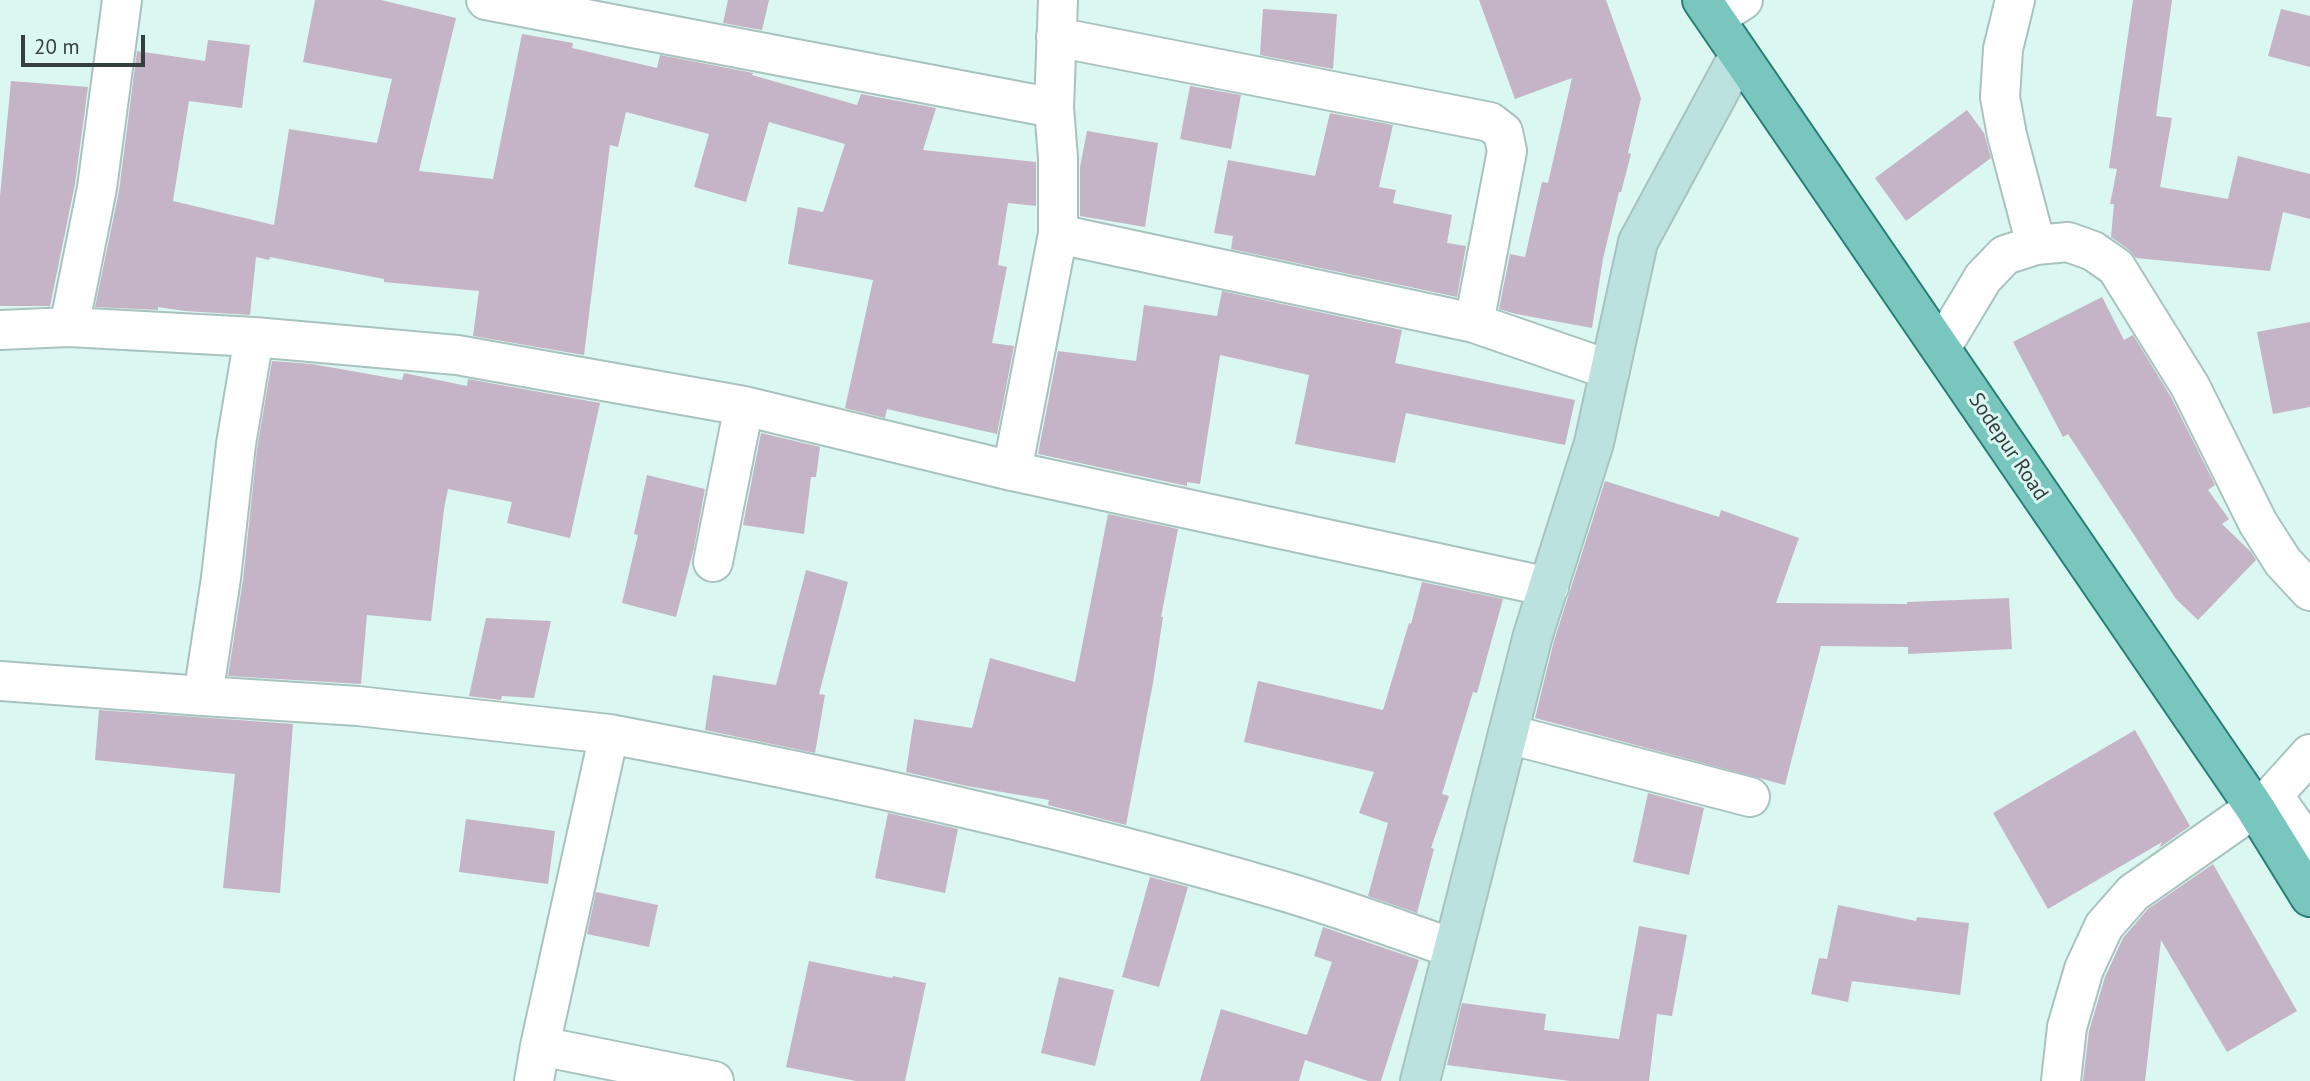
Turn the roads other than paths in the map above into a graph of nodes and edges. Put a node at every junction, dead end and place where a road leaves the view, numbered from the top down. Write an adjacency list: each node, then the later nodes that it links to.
1 (122, 0): 12 (street)
2 (486, 0): 8 (street)
3 (1058, 0): 6 (street)
4 (2015, 0): 10 (street)
5 (1720, 6): 7 (main road, Sodepur Road)
6 (1056, 37): 8 (street); 11 (street)
7 (1739, 55): 15 (main road, Sodepur Road); 16 (street)
8 (1054, 108): 9 (street)
9 (1058, 234): 11 (street); 18 (street)
10 (2036, 245): 15 (street); 21 (street)
11 (1474, 323): 16 (street)
12 (69, 327): 13 (street); 14 (street)
13 (0, 330)
14 (254, 337): 17 (street); 23 (street)
15 (1941, 348): 28 (main road, Sodepur Road)
16 (1610, 370): 20 (street)
17 (744, 406): 18 (street); 19 (street)
18 (1012, 471): 20 (street)
19 (713, 562)
20 (1549, 587): 25 (street)
21 (2310, 591)
22 (0, 681): 23 (street)
23 (203, 696): 24 (street)
24 (609, 734): 31 (street); 32 (street)
25 (1508, 734): 27 (street); 31 (street)
26 (2310, 754): 28 (street)
27 (1750, 797)
28 (2264, 801): 29 (street); 30 (main road, Sodepur Road); 35 (street)
29 (2310, 848)
30 (2310, 897)
31 (1452, 948): 34 (street)
32 (537, 1064): 33 (street)
33 (714, 1081)
34 (1420, 1081)
35 (2061, 1081)

